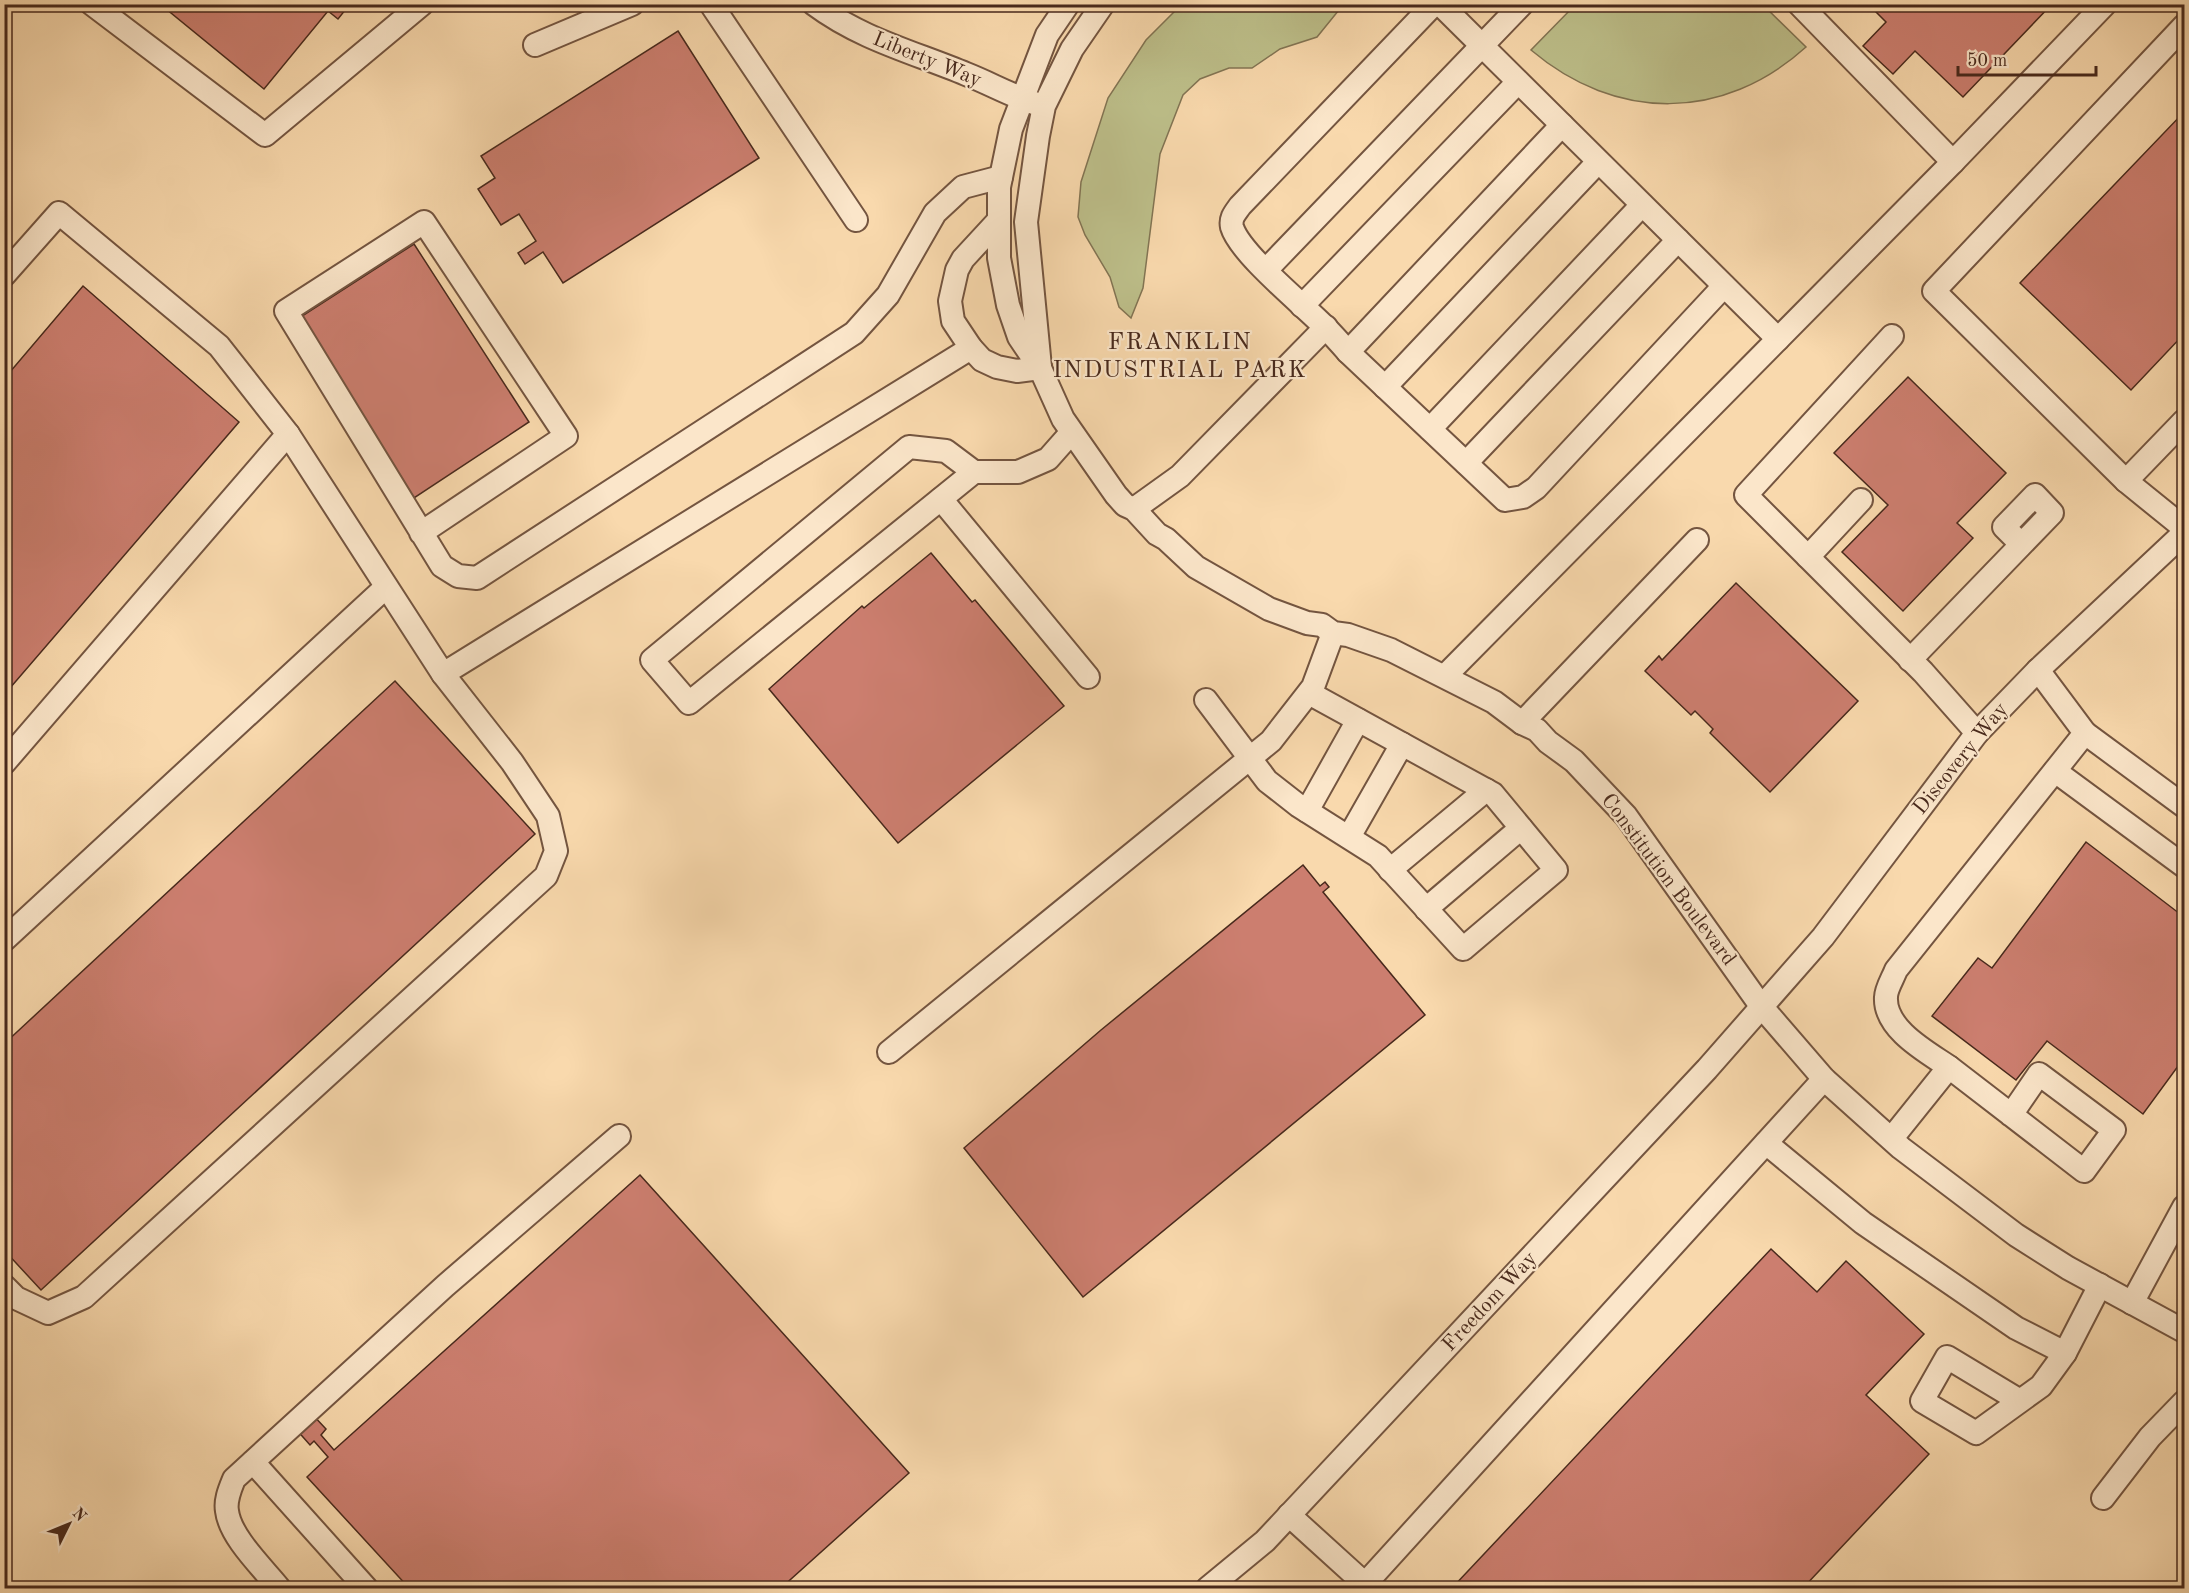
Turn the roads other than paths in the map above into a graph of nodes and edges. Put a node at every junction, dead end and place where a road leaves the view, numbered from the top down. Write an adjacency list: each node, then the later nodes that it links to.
1 (92, 4): 2 (street)
2 (422, 4)
3 (632, 4): 14 (street)
4 (711, 4): 24 (street)
5 (814, 4): 17 (street, Liberty Way)
6 (1068, 4): 17 (street, Constitution Boulevard)
7 (1103, 4): 18 (street, Constitution Boulevard)
8 (1434, 4): 27 (street)
9 (1440, 4): 15 (street)
10 (1522, 4): 15 (street)
11 (1798, 4): 21 (street)
12 (2105, 4): 21 (street)
13 (2184, 26): 44 (street)
14 (535, 45)
15 (1482, 46): 16 (street); 27 (street)
16 (1518, 82): 19 (street); 30 (street)
17 (1022, 99): 18 (street, Liberty Way); 22 (street, Constitution Boulevard)
18 (1044, 106): 36 (street, Constitution Boulevard)
19 (1562, 125): 20 (street); 35 (street)
20 (1598, 162): 23 (street); 37 (street)
21 (1953, 162): 33 (street)
22 (1001, 177): 25 (street, Constitution Boulevard); 49 (street)
23 (1642, 205): 26 (street); 39 (street)
24 (856, 220)
25 (999, 220): 34 (street); 36 (street, Constitution Boulevard)
26 (1678, 240): 29 (street); 42 (street)
27 (1266, 270): 30 (street)
28 (4, 275): 41 (street)
29 (1724, 286): 33 (street); 42 (street)
30 (1302, 306): 31 (street)
31 (1326, 327): 35 (street); 47 (street)
32 (1892, 336): 53 (street)
33 (1778, 339): 59 (street)
34 (971, 348): 36 (street); 58 (street)
35 (1348, 352): 37 (street)
36 (1040, 368): 40 (street, Constitution Boulevard)
37 (1385, 387): 39 (street)
38 (2184, 421): 44 (street)
39 (1430, 429): 42 (street)
40 (1071, 433): 43 (street); 47 (street, Constitution Boulevard)
41 (288, 434): 54 (street); 69 (street)
42 (1466, 463)
43 (974, 472): 45 (street); 45 (street)
44 (2126, 481): 48 (street)
45 (941, 499): 60 (street)
46 (1861, 500): 53 (street)
47 (1134, 509): 55 (street, Constitution Boulevard)
48 (2184, 528)
49 (421, 532): 49 (street)
50 (2184, 533): 57 (street, Discovery Way)
51 (1697, 540): 64 (street)
52 (2021, 544): 56 (street)
53 (1808, 557): 56 (street)
54 (386, 587): 58 (street); 79 (street)
55 (1333, 633): 59 (street, Constitution Boulevard); 61 (street)
56 (1910, 660): 65 (street)
57 (2038, 670): 65 (street, Discovery Way); 66 (street)
58 (443, 674): 90 (street)
59 (1444, 676): 64 (street, Constitution Boulevard)
60 (1088, 677)
61 (1309, 693): 63 (street); 68 (street)
62 (1206, 700): 68 (street)
63 (1358, 720): 67 (street); 73 (street)
64 (1522, 723): 80 (street, Constitution Boulevard)
65 (1977, 733): 80 (street, Discovery Way)
66 (2085, 733): 70 (street); 72 (street)
67 (1402, 744): 71 (street); 75 (street)
68 (1250, 759): 73 (street); 81 (street)
69 (4, 763)
70 (2055, 771): 76 (street); 82 (street)
71 (1485, 790): 74 (street); 77 (street)
72 (2184, 806)
73 (1307, 811): 75 (street)
74 (1521, 828): 78 (street); 78 (street)
75 (1348, 837): 77 (street)
76 (2184, 866)
77 (1390, 870): 78 (street)
78 (1426, 909)
79 (4, 940)
80 (1761, 1006): 83 (street, Constitution Boulevard); 99 (street, Freedom Way)
81 (890, 1052)
82 (1949, 1067): 84 (street); 86 (street)
83 (1824, 1078): 86 (street, Constitution Boulevard); 87 (street)
84 (2011, 1115): 84 (street)
85 (619, 1136): 97 (street)
86 (1892, 1137): 91 (street, Constitution Boulevard)
87 (1766, 1143): 94 (street); 99 (street)
88 (2184, 1207): 89 (street)
89 (2178, 1234): 92 (street)
90 (4, 1286)
91 (2100, 1286): 92 (street, Constitution Boulevard); 94 (street)
92 (2132, 1302): 93 (street, Constitution Boulevard)
93 (2184, 1331)
94 (2065, 1353): 95 (street)
95 (2020, 1401)
96 (2184, 1402): 98 (street)
97 (253, 1462): 100 (street); 101 (street)
98 (2103, 1498)
99 (1289, 1515): 102 (street, Freedom Way)
100 (279, 1588)
101 (366, 1588)
102 (1208, 1588)

